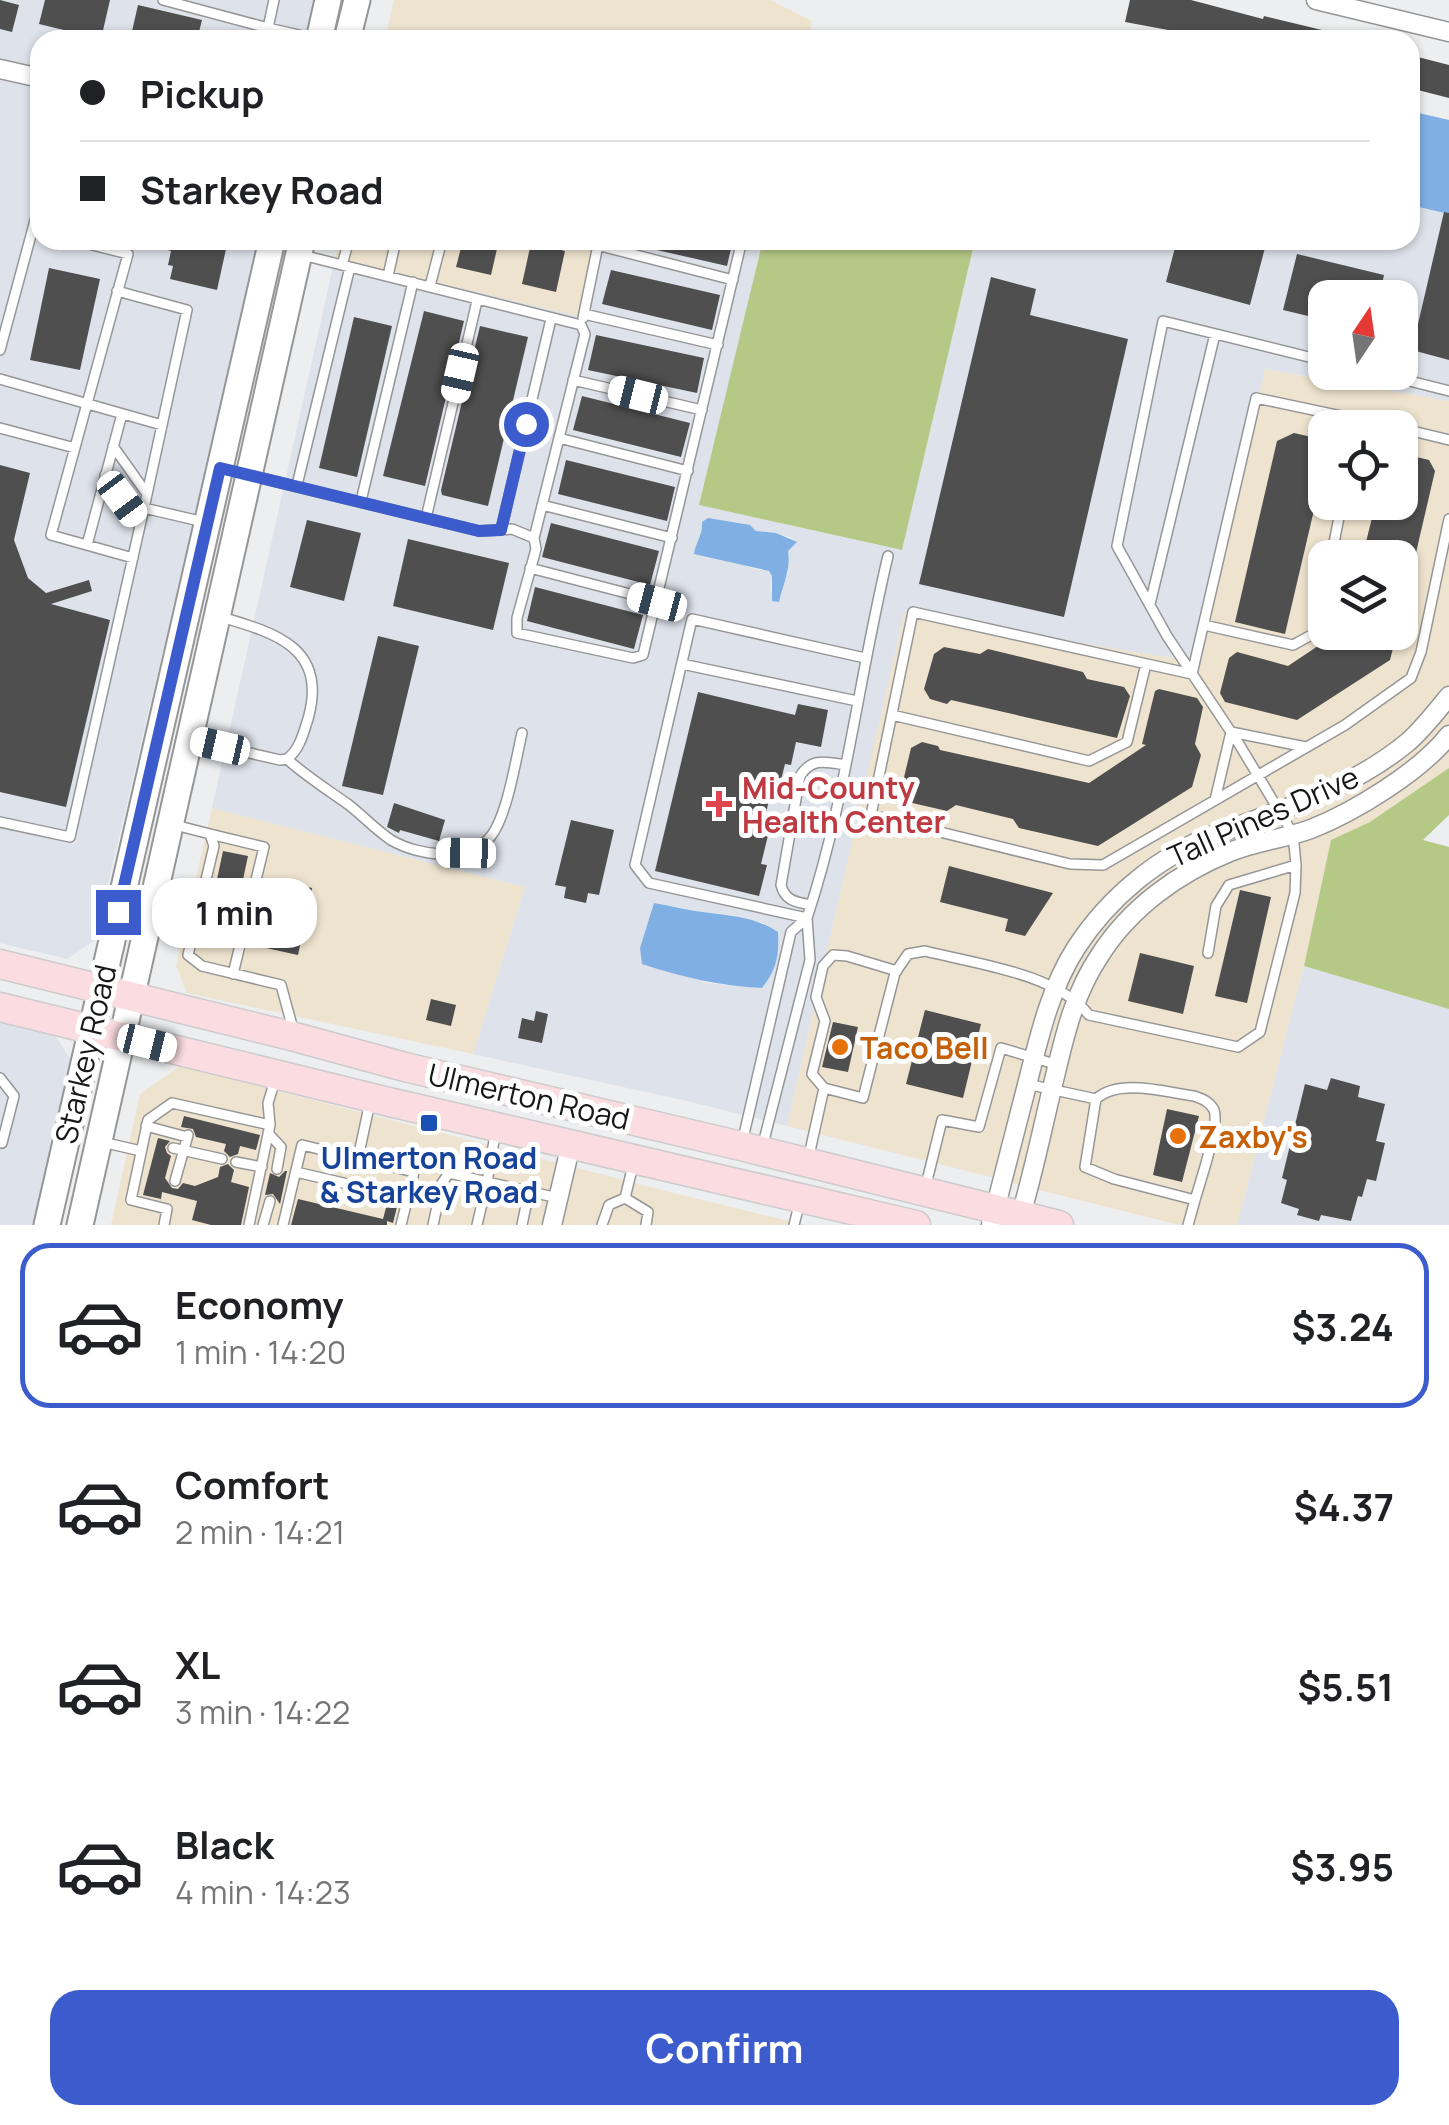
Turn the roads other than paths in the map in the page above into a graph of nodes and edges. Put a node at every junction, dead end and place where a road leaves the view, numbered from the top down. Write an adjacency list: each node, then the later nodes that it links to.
1 (163, 0): 6 (lane)
2 (274, 0): 6 (lane)
3 (328, 0): 8 (main road)
4 (356, 0): 9 (main road)
5 (1316, 0): 10 (street)
6 (268, 28): 7 (lane)
7 (272, 30)
8 (321, 30)
9 (350, 30)
10 (1449, 32)
11 (0, 68): 12 (street)
12 (30, 76)
13 (31, 250): 36 (lane)
14 (123, 250): 29 (lane)
15 (270, 250): 53 (main road, Starkey Road)
16 (299, 250): 55 (main road, Starkey Road)
17 (307, 250): 24 (lane)
18 (348, 250): 24 (lane)
19 (394, 250): 25 (lane)
20 (439, 250): 28 (lane)
21 (597, 250): 31 (lane)
22 (624, 250): 26 (lane)
23 (740, 250): 26 (lane)
24 (346, 266): 25 (lane); 57 (lane)
25 (388, 276): 27 (lane)
26 (733, 280): 35 (lane)
27 (413, 282): 28 (lane); 59 (lane)
28 (430, 286): 30 (lane)
29 (117, 291): 42 (lane); 46 (lane)
30 (477, 301): 32 (lane); 62 (lane)
31 (584, 314): 33 (lane); 35 (lane)
32 (551, 319): 33 (lane); 66 (lane)
33 (581, 325): 39 (lane)
34 (1214, 334): 37 (lane); 74 (lane); 74 (lane)
35 (718, 345): 43 (lane)
36 (0, 350)
37 (1308, 357)
38 (0, 379): 42 (lane)
39 (574, 380): 43 (lane); 49 (lane)
40 (1418, 383): 41 (lane)
41 (1449, 391)
42 (87, 404): 45 (lane); 52 (lane)
43 (702, 410): 54 (lane)
44 (1308, 411): 76 (lane)
45 (122, 414): 46 (lane); 51 (lane)
46 (162, 425): 58 (lane)
47 (0, 428): 52 (lane)
48 (1418, 433): 50 (lane)
49 (559, 438): 54 (lane); 60 (lane)
50 (1449, 440)
51 (112, 446): 56 (lane); 58 (lane)
52 (75, 448): 69 (lane)
53 (220, 468): 55 (lane); 64 (main road, Starkey Road)
54 (688, 471): 68 (lane)
55 (249, 474): 57 (lane); 75 (main road, Starkey Road)
56 (105, 475): 65 (lane); 69 (lane)
57 (297, 485): 59 (lane)
58 (146, 494): 61 (lane)
59 (361, 501): 62 (lane)
60 (542, 505): 67 (lane); 68 (lane)
61 (144, 508): 64 (lane); 65 (lane)
62 (426, 518): 66 (lane)
63 (1449, 519): 89 (lane)
64 (207, 522): 107 (main road, Starkey Road)
65 (140, 523): 71 (lane)
66 (501, 530): 67 (lane)
67 (534, 538): 72 (lane)
68 (672, 538): 73 (lane)
69 (87, 545): 71 (lane)
70 (888, 556): 78 (lane)
71 (132, 558): 95 (lane)
72 (530, 568): 73 (lane); 73 (lane)
73 (657, 602)
74 (1150, 604): 81 (lane)
75 (218, 616): 88 (main road, Starkey Road); 90 (lane)
76 (1204, 625): 77 (lane); 81 (lane)
77 (1308, 637)
78 (865, 658): 79 (lane); 83 (lane)
79 (682, 664): 83 (lane); 101 (lane)
80 (1146, 664): 81 (lane); 84 (lane); 84 (lane)
81 (1192, 674): 85 (lane)
82 (1449, 696): 94 (street, Tall Pines Drive)
83 (857, 701): 91 (lane)
84 (892, 715): 93 (lane)
85 (1231, 732): 89 (lane); 92 (lane); 93 (lane)
86 (522, 733): 90 (lane)
87 (1449, 736): 98 (street, Tall Pines Drive)
88 (190, 739): 90 (lane); 96 (main road, Starkey Road)
89 (1306, 748): 92 (lane)
90 (287, 759)
91 (846, 765): 100 (lane); 100 (lane)
92 (1258, 775): 93 (lane); 94 (lane)
93 (1215, 800)
94 (1280, 812): 98 (lane); 106 (street, Tall Pines Drive)
95 (0, 822)
96 (171, 824): 97 (lane); 108 (main road, Starkey Road)
97 (210, 834): 105 (lane); 105 (lane)
98 (1293, 834): 99 (lane); 109 (street, Tall Pines Drive)
99 (1296, 865): 102 (lane); 109 (lane)
100 (811, 905): 101 (lane)
101 (807, 918): 133 (lane); 133 (lane)
102 (1208, 953)
103 (0, 964): 107 (main road, Ulmerton Road)
104 (897, 970): 106 (lane); 119 (lane); 119 (lane)
105 (233, 974): 113 (lane)
106 (1055, 989): 109 (lane); 114 (street, Tall Pines Drive)
107 (100, 990): 108 (main road, Ulmerton Road); 111 (main road, Starkey Road)
108 (132, 998): 112 (main road, Starkey Road); 113 (main road, Ulmerton Road)
109 (1076, 999): 115 (street, Tall Pines Drive)
110 (0, 1007): 111 (main road, Ulmerton Road)
111 (91, 1030): 112 (main road, Ulmerton Road); 158 (main road, Starkey Road)
112 (123, 1037): 116 (main road, Ulmerton Road); 127 (main road, Starkey Road)
113 (294, 1037): 133 (main road, Ulmerton Road)
114 (1034, 1058): 115 (lane); 118 (street, Tall Pines Drive); 147 (lane)
115 (1058, 1065): 120 (street, Tall Pines Drive)
116 (276, 1074): 121 (main road, Ulmerton Road); 125 (lane)
117 (0, 1078): 131 (lane)
118 (1027, 1084): 120 (lane); 156 (street, Tall Pines Drive)
119 (824, 1088): 139 (lane)
120 (1052, 1089): 122 (lane); 156 (street, Tall Pines Drive)
121 (372, 1097): 124 (main road, Ulmerton Road); 137 (lane)
122 (1096, 1099): 152 (lane); 152 (lane)
123 (146, 1126): 125 (lane); 134 (lane); 135 (lane)
124 (497, 1126): 130 (main road, Ulmerton Road); 145 (lane)
125 (269, 1129): 141 (lane); 142 (lane)
126 (205, 1139): 136 (lane)
127 (100, 1141): 135 (lane); 159 (main road, Starkey Road)
128 (156, 1143): 135 (lane)
129 (221, 1143): 136 (lane)
130 (571, 1144): 138 (main road, Ulmerton Road); 150 (street)
131 (1, 1145)
132 (246, 1148): 141 (lane)
133 (752, 1148): 139 (main road, Ulmerton Road)
134 (178, 1149): 136 (lane); 144 (lane)
135 (141, 1151): 140 (lane); 154 (lane)
136 (202, 1154)
137 (358, 1158): 143 (lane); 149 (lane)
138 (635, 1159): 151 (lane); 155 (main road, Ulmerton Road)
139 (808, 1162): 147 (main road, Ulmerton Road)
140 (151, 1164)
141 (262, 1167): 161 (lane)
142 (277, 1169)
143 (296, 1172): 149 (lane); 163 (lane)
144 (173, 1173)
145 (487, 1182): 146 (lane); 165 (lane); 166 (lane)
146 (529, 1191): 150 (lane); 167 (lane)
147 (924, 1192): 156 (main road, Ulmerton Road)
148 (171, 1194): 154 (lane)
149 (408, 1198): 164 (lane)
150 (558, 1198): 168 (street)
151 (625, 1198): 169 (lane); 170 (lane)
152 (1195, 1200): 173 (lane)
153 (270, 1202): 162 (lane)
154 (167, 1210): 157 (lane)
155 (797, 1212): 171 (main road, Ulmerton Road)
156 (1006, 1219): 172 (main road, Ulmerton Road)
157 (164, 1223): 160 (lane)
158 (46, 1225)
159 (80, 1225)
160 (178, 1225)
161 (249, 1225)
162 (263, 1225)
163 (283, 1225)
164 (401, 1225)
165 (432, 1225)
166 (478, 1225)
167 (522, 1225)
168 (552, 1225)
169 (602, 1225)
170 (646, 1225)
171 (916, 1225)
172 (1059, 1225)
173 (1188, 1225)

